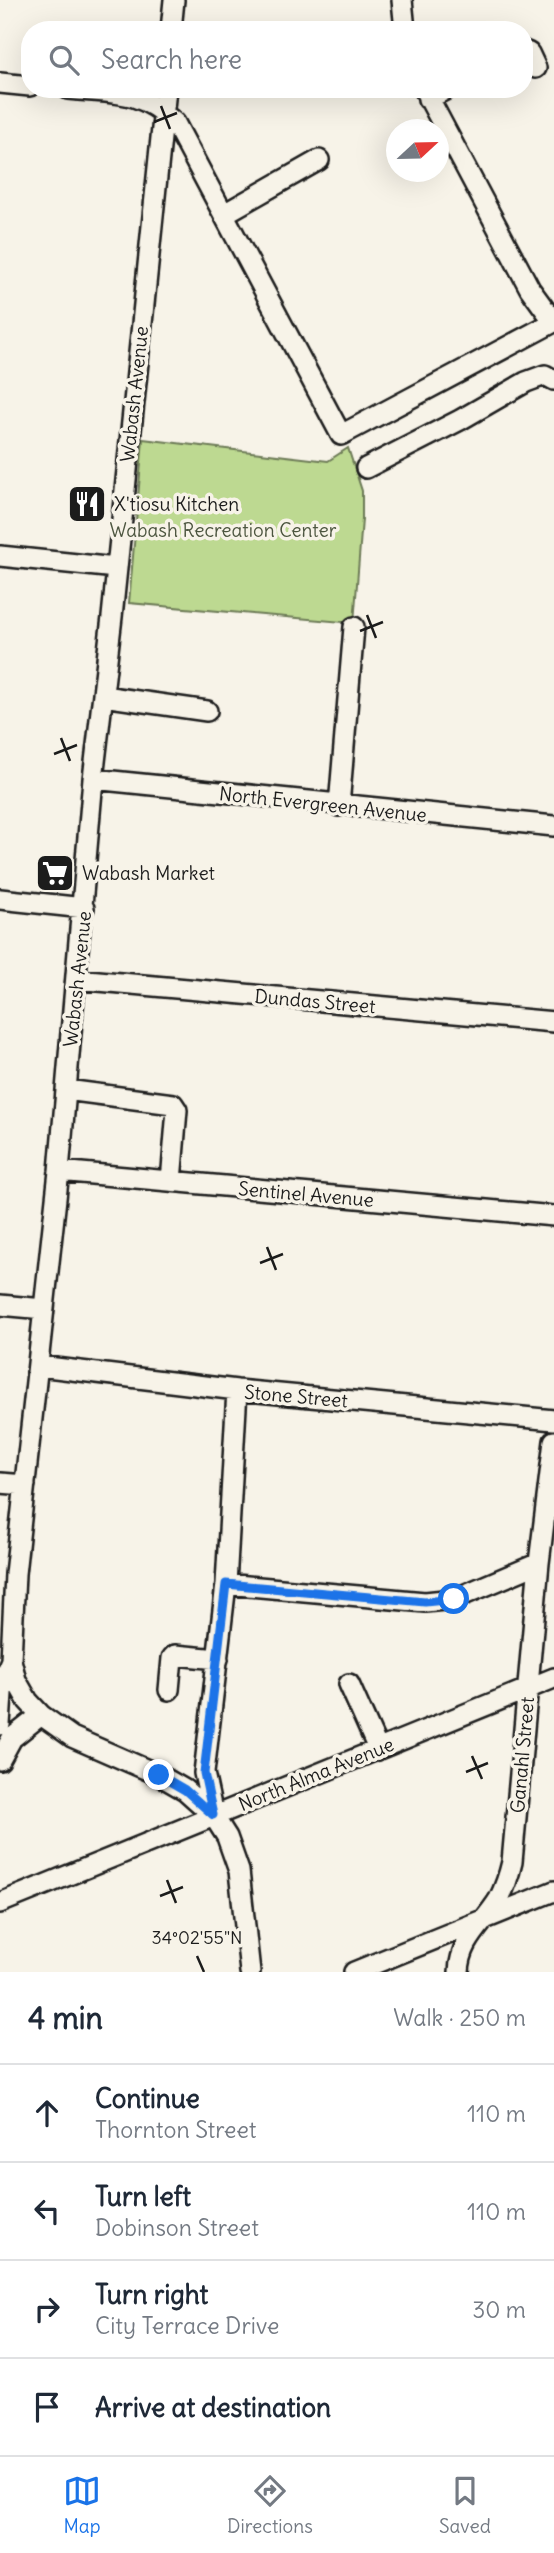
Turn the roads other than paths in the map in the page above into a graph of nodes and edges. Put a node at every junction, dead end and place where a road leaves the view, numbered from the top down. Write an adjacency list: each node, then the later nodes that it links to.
1 (174, 0): 3 (street)
2 (402, 0): 4 (street)
3 (172, 21)
4 (404, 21)
5 (533, 62): 6 (street)
6 (536, 68)
7 (0, 83): 8 (street)
8 (21, 85)
9 (139, 98): 12 (street)
10 (165, 98): 12 (street, Wabash Avenue)
11 (428, 98): 15 (street)
12 (164, 112): 14 (street); 19 (street, Wabash Avenue)
13 (319, 160): 14 (street)
14 (224, 214): 15 (street)
15 (554, 322)
16 (554, 380): 17 (street)
17 (366, 468)
18 (0, 556): 19 (street)
19 (116, 568): 21 (street, Wabash Avenue)
20 (354, 626): 24 (street)
21 (103, 696): 22 (street); 23 (street, Wabash Avenue)
22 (207, 711)
23 (93, 779): 24 (street, North Evergreen Avenue); 27 (street, Wabash Avenue)
24 (339, 806): 25 (street, North Evergreen Avenue)
25 (554, 826)
26 (0, 899): 27 (street)
27 (84, 908): 28 (street, Wabash Avenue)
28 (76, 979): 29 (street, Dundas Street); 30 (street, Wabash Avenue)
29 (554, 1022)
30 (66, 1090): 31 (street, Wabash Avenue); 32 (street)
31 (59, 1171): 32 (street, Sentinel Avenue); 35 (street, Wabash Avenue)
32 (172, 1181): 33 (street, Sentinel Avenue)
33 (554, 1216)
34 (0, 1305): 35 (street)
35 (44, 1309): 36 (street, Wabash Avenue)
36 (38, 1366): 37 (street, Stone Street); 41 (street, Wabash Avenue)
37 (237, 1390): 38 (street, Stone Street); 43 (street)
38 (554, 1420)
39 (554, 1441): 42 (street, Ganahl Street)
40 (0, 1483): 41 (street)
41 (25, 1486): 45 (street, Wabash Avenue)
42 (539, 1563): 43 (street); 48 (street, Ganahl Street)
43 (226, 1584): 44 (street)
44 (218, 1659): 49 (street); 54 (street)
45 (11, 1660): 50 (street, Wabash Avenue); 51 (street, Wabash Avenue)
46 (554, 1678): 48 (street, North Alma Avenue)
47 (349, 1684): 52 (street)
48 (528, 1689): 52 (street, North Alma Avenue); 57 (street, Ganahl Street)
49 (169, 1690)
50 (41, 1716): 53 (street); 54 (street, Wabash Avenue)
51 (0, 1725)
52 (378, 1749): 54 (street, North Alma Avenue)
53 (0, 1760)
54 (213, 1815): 56 (street, North Alma Avenue); 58 (street)
55 (554, 1891): 57 (street)
56 (0, 1903)
57 (480, 1922): 59 (street); 60 (street, Ganahl Street)
58 (250, 1972)
59 (354, 1972)
60 (459, 1972)

